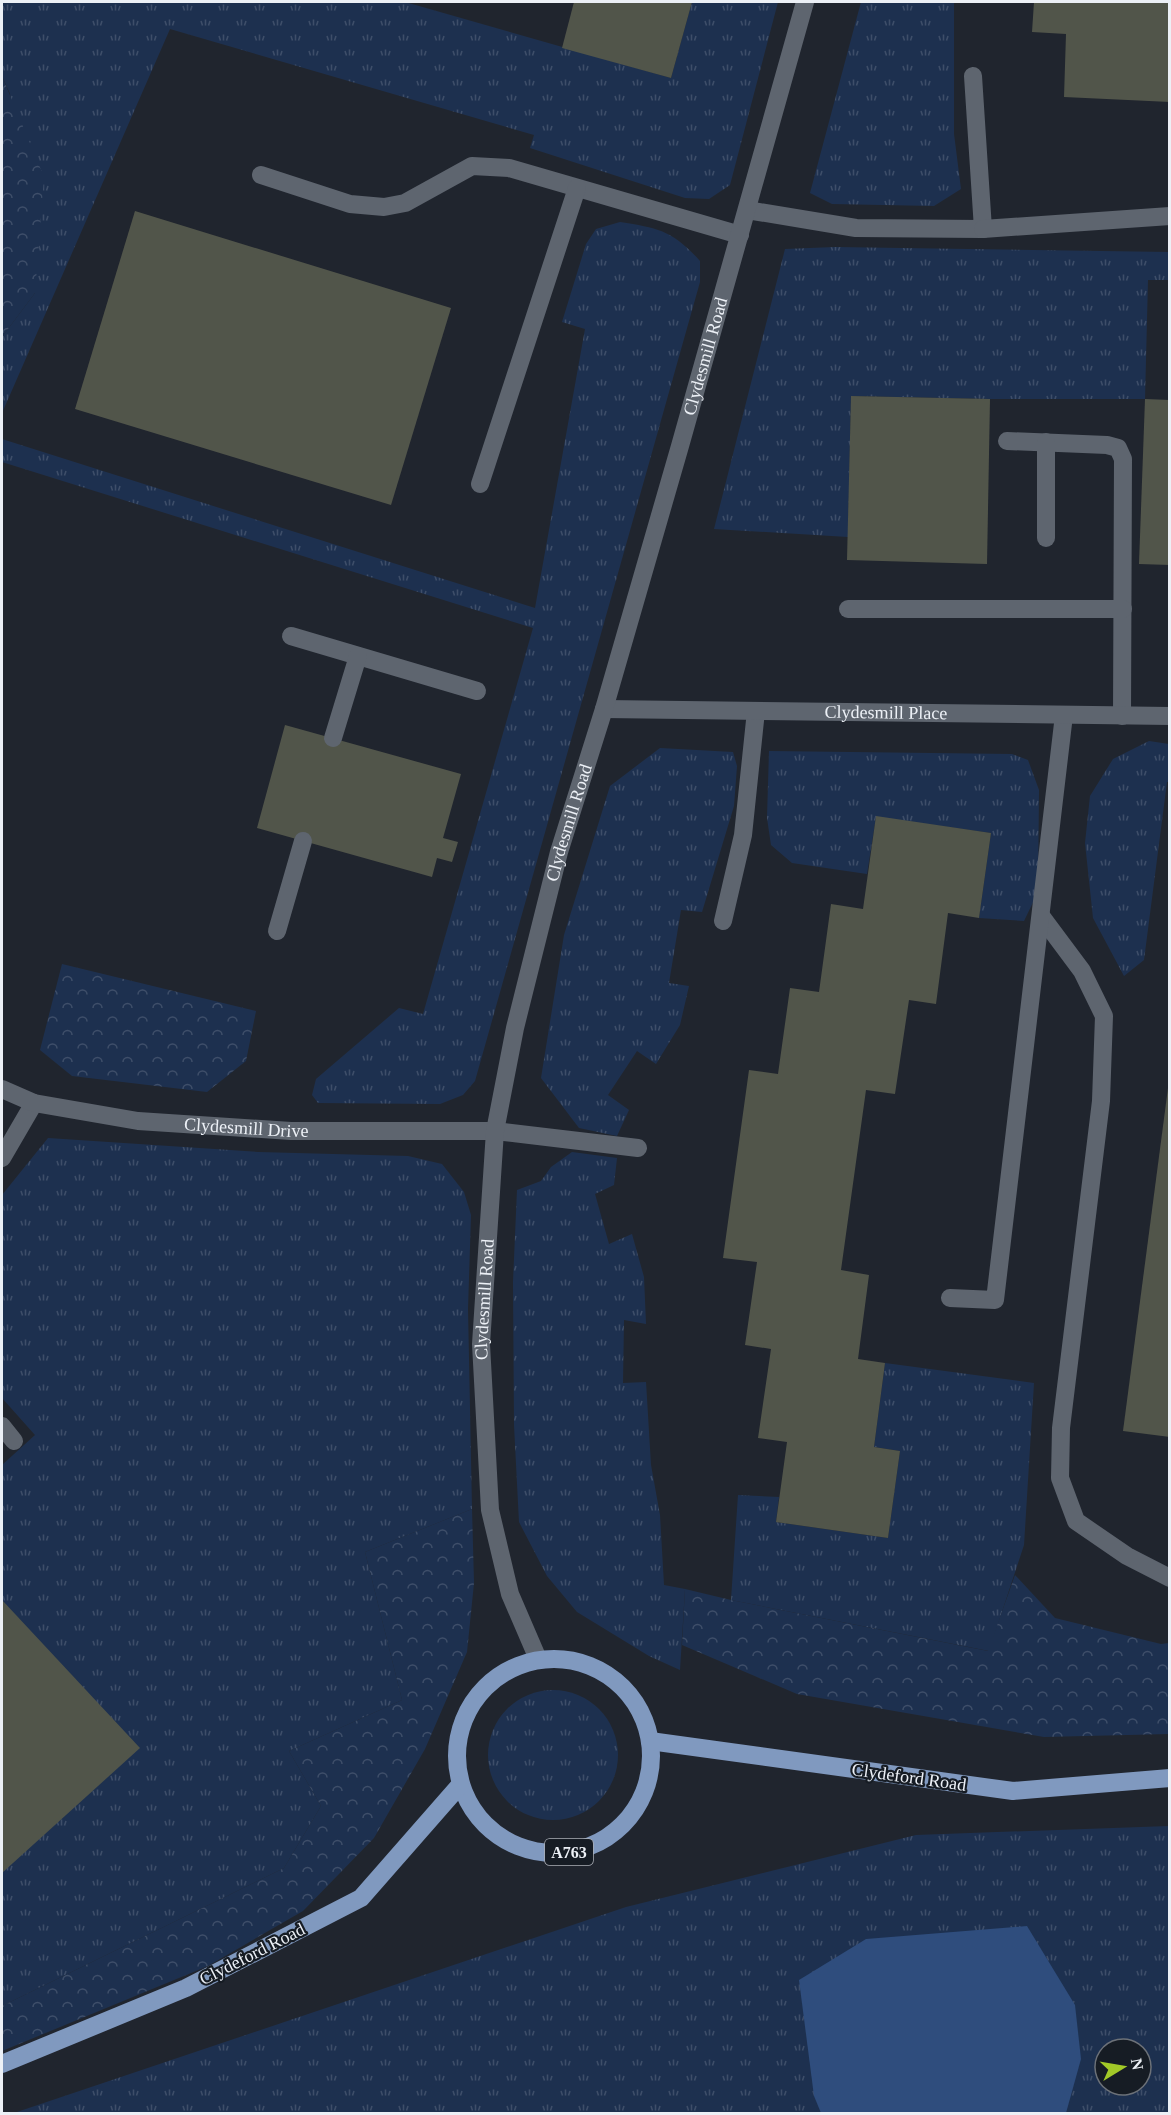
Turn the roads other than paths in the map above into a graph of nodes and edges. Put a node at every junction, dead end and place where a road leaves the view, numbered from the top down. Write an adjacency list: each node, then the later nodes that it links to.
1 (805, 2): 5 (street, Clydesmill Road)
2 (973, 76): 7 (street)
3 (261, 175): 4 (street)
4 (577, 188): 8 (street); 11 (street)
5 (747, 210): 7 (street); 8 (street, Clydesmill Road)
6 (1170, 216): 7 (street)
7 (983, 230)
8 (740, 235): 18 (street, Clydesmill Road)
9 (1007, 441): 10 (street)
10 (1046, 442): 12 (street); 14 (street)
11 (480, 484)
12 (1046, 538)
13 (848, 609): 14 (street)
14 (1123, 609): 21 (street)
15 (291, 636): 16 (street)
16 (358, 656): 17 (street); 23 (street)
17 (477, 692)
18 (604, 709): 19 (street, Clydesmill Place); 30 (street, Clydesmill Road)
19 (756, 711): 20 (street, Clydesmill Place); 26 (street)
20 (1064, 715): 21 (street, Clydesmill Place); 25 (street)
21 (1122, 716): 22 (street, Clydesmill Place)
22 (1170, 716)
23 (333, 738)
24 (303, 841): 27 (street)
25 (1041, 916): 33 (street); 36 (street)
26 (723, 921)
27 (277, 931)
28 (2, 1089): 29 (street, Clydesmill Drive)
29 (34, 1103): 30 (street, Clydesmill Drive); 32 (street)
30 (495, 1131): 31 (street, Clydesmill Drive); 37 (street, Clydesmill Road)
31 (638, 1148)
32 (2, 1158)
33 (950, 1298)
34 (2, 1426): 35 (street)
35 (14, 1441)
36 (1170, 1578)
37 (538, 1659): 38 (main road, A763); 40 (main road, A763)
38 (650, 1741): 39 (main road, Clydeford Road); 40 (main road, A763)
39 (1170, 1779)
40 (460, 1785): 41 (main road, Clydeford Road)
41 (2, 2064)

